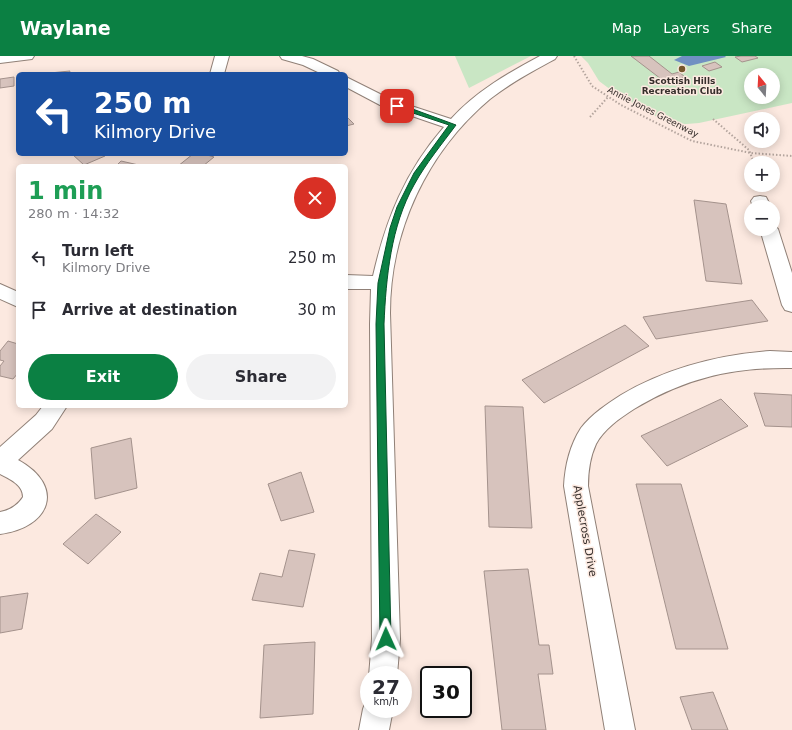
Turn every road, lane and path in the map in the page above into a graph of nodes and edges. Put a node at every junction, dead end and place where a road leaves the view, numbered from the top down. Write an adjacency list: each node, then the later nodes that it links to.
1 (27, 56): 6 (street)
2 (222, 56): 7 (street)
3 (287, 56): 8 (street)
4 (550, 56): 13 (street)
5 (574, 56): 10 (path, Annie Jones Greenway)
6 (0, 59)
7 (218, 72)
8 (329, 72)
9 (348, 82): 13 (street)
10 (608, 97): 11 (path); 14 (path, Annie Jones Greenway)
11 (590, 118)
12 (713, 119): 14 (path)
13 (453, 125): 19 (street)
14 (751, 153): 15 (path); 16 (path, Annie Jones Greenway)
15 (752, 156)
16 (792, 156)
17 (771, 236): 22 (street)
18 (348, 282): 19 (street)
19 (382, 283): 27 (street)
20 (0, 291): 21 (street)
21 (16, 299)
22 (792, 304)
23 (792, 360): 30 (street, Applecross Drive)
24 (54, 408): 25 (street)
25 (0, 462): 26 (street)
26 (0, 523)
27 (384, 666)
28 (376, 718): 29 (street)
29 (374, 730)
30 (620, 730)

